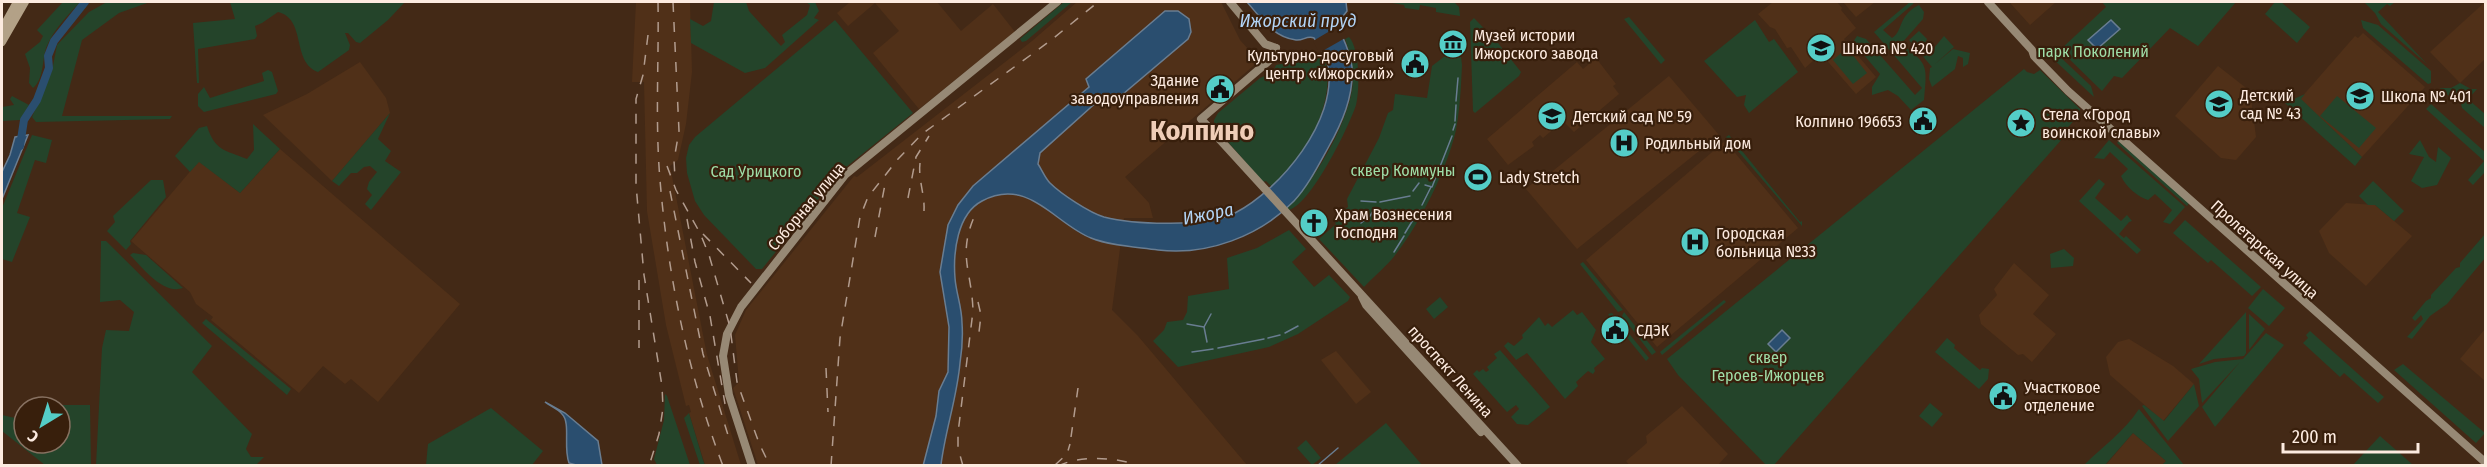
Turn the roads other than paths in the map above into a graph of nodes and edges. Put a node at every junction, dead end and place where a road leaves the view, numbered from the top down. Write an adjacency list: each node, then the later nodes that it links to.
1 (17, 2): 7 (main road)
2 (25, 2): 8 (main road)
3 (1057, 2): 14 (main road, Соборная улица)
4 (1230, 2): 9 (main road)
5 (1236, 2): 9 (main road)
6 (1988, 2): 10 (main road, Пролетарская улица)
7 (2, 29)
8 (2, 42)
9 (1276, 48): 11 (main road, проспект Ленина)
10 (2031, 50): 12 (main road, Пролетарская улица); 13 (main road, Пролетарская улица)
11 (1362, 296): 15 (main road, проспект Ленина); 16 (main road, проспект Ленина)
12 (2486, 457)
13 (2486, 463)
14 (752, 465)
15 (1512, 465)
16 (1518, 465)

